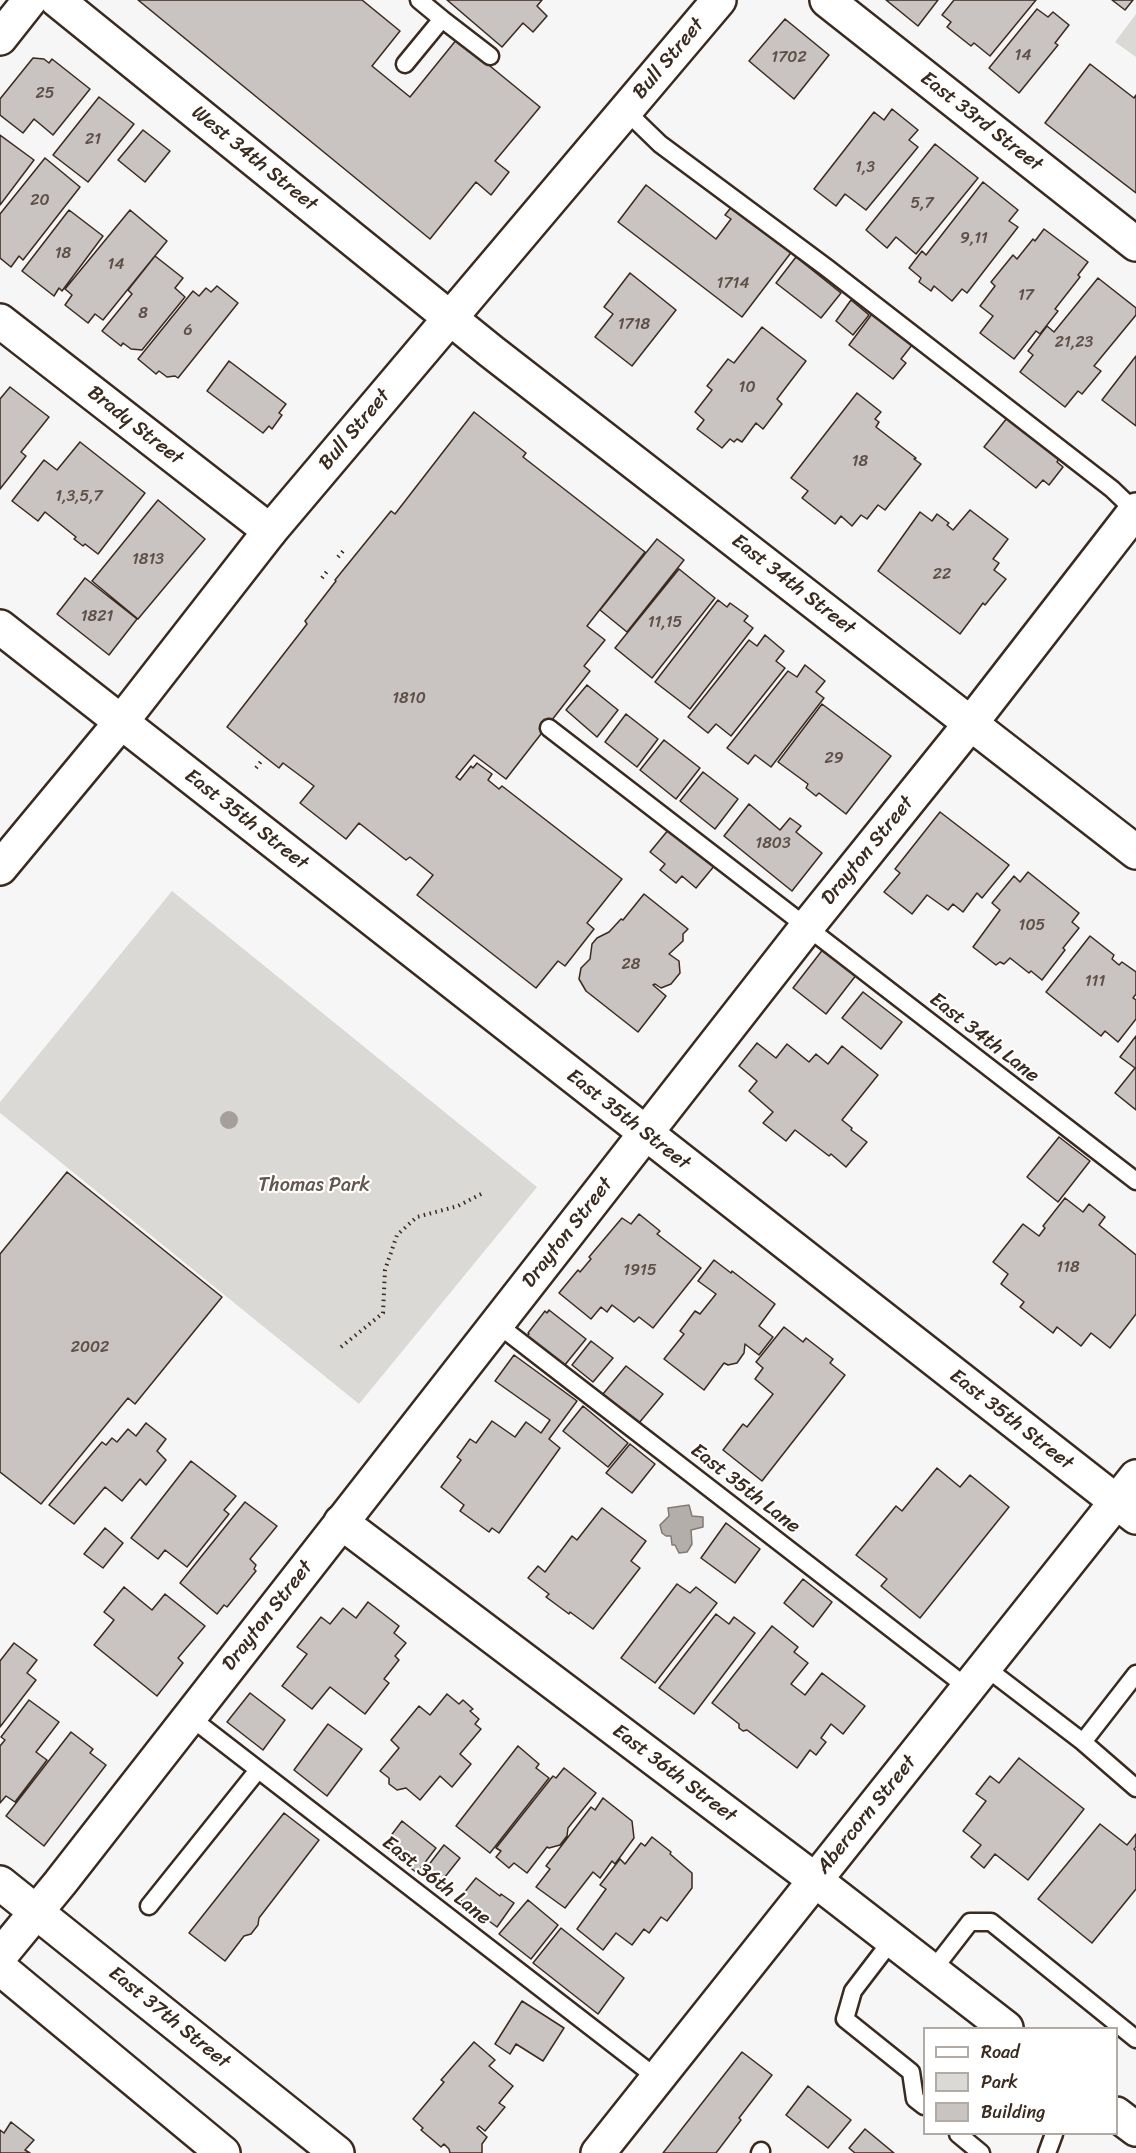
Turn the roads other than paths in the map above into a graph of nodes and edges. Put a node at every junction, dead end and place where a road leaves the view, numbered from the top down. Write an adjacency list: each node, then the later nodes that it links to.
1 (30, 0): 7 (street)
2 (57, 0): 12 (street, West 34th Street)
3 (419, 0): 6 (lane)
4 (719, 0): 10 (street, Bull Street)
5 (827, 0): 11 (street, East 33rd Street)
6 (442, 19): 8 (lane); 9 (lane)
7 (0, 38)
8 (490, 56)
9 (405, 64)
10 (626, 111): 12 (street, Bull Street); 14 (lane)
11 (1136, 244)
12 (450, 318): 15 (street, Bull Street); 18 (street, East 34th Street)
13 (0, 321): 15 (street, Brady Street)
14 (1136, 511): 18 (street, Drayton Street)
15 (270, 531): 17 (street, Bull Street)
16 (0, 627): 17 (street, East 35th Street)
17 (122, 721): 21 (street, Bull Street); 23 (street, East 35th Street)
18 (971, 723): 20 (street, East 34th Street); 22 (street, Drayton Street)
19 (549, 728): 22 (lane, East 34th Lane)
20 (1136, 852)
21 (0, 868)
22 (806, 927): 23 (street, Drayton Street); 24 (lane, East 34th Lane)
23 (646, 1135): 25 (street, Drayton Street); 27 (street, East 35th Street)
24 (1136, 1181)
25 (497, 1324): 28 (street, Drayton Street); 30 (lane, East 35th Lane)
26 (1136, 1477): 27 (street, Abercorn Street)
27 (1126, 1510): 30 (street, Abercorn Street)
28 (341, 1522): 31 (street, Drayton Street); 35 (street, East 36th Street)
29 (1136, 1674): 32 (lane)
30 (976, 1678): 32 (lane, East 35th Lane); 35 (street, Abercorn Street)
31 (190, 1717): 33 (lane, East 36th Lane); 38 (street, Drayton Street)
32 (1083, 1742): 34 (lane, East 35th Lane)
33 (258, 1770): 37 (lane); 45 (lane, East 36th Lane)
34 (1136, 1786)
35 (815, 1880): 39 (street, East 36th Street); 45 (street, Abercorn Street)
36 (0, 1884): 38 (street, East 37th Street)
37 (149, 1906)
38 (37, 1912): 40 (street, Drayton Street); 50 (street, East 37th Street)
39 (892, 1940): 42 (street, East 36th Street); 46 (lane)
40 (0, 1956)
41 (0, 1968): 49 (street)
42 (932, 1971): 43 (street, East 36th Street); 44 (lane)
43 (1005, 2027)
44 (1136, 2039)
45 (657, 2078): 51 (street, Abercorn Street)
46 (923, 2105)
47 (960, 2135): 52 (lane)
48 (1053, 2135): 53 (lane)
49 (223, 2153)
50 (337, 2153)
51 (598, 2153)
52 (981, 2153)
53 (1047, 2153)

